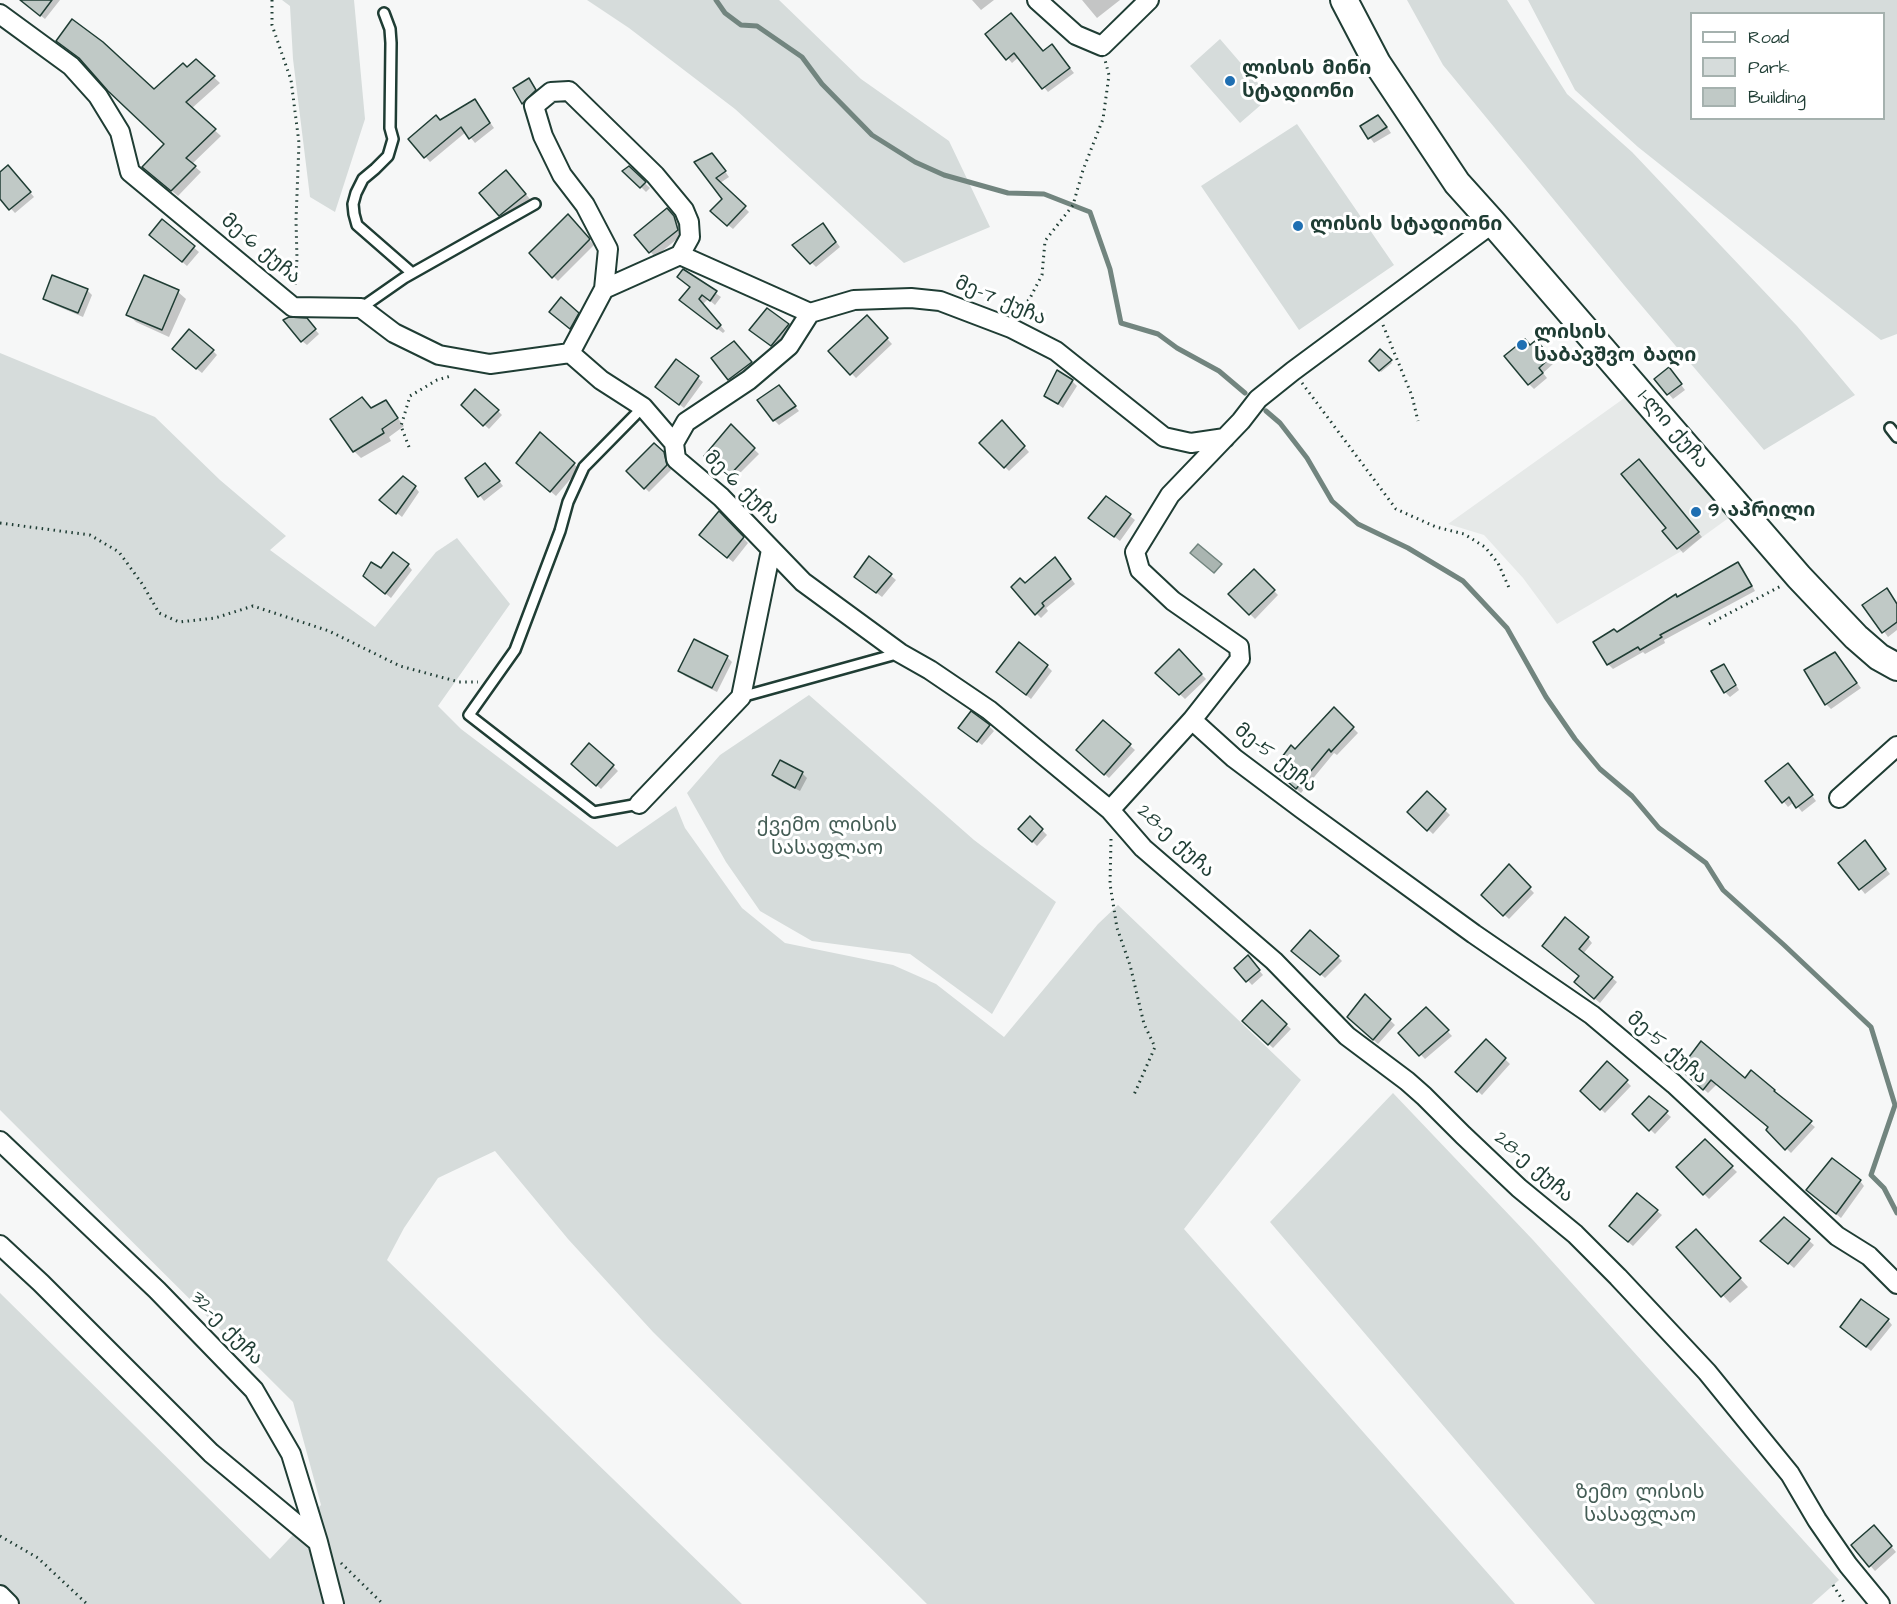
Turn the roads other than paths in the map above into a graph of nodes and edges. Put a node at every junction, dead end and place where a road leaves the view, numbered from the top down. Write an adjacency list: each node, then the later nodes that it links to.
1 (1037, 0): 2 (street)
2 (1149, 0)
3 (1344, 0): 7 (main road, 1-ლი ქუჩა)
4 (384, 13): 9 (lane)
5 (0, 14): 11 (street, მე-6 ქუჩა)
6 (535, 204): 9 (lane)
7 (1493, 223): 17 (street); 21 (main road, 1-ლი ქუჩა)
8 (680, 255): 10 (street); 10 (street); 12 (street)
9 (412, 273): 11 (lane)
10 (604, 289): 13 (street)
11 (361, 308): 13 (street)
12 (810, 313): 17 (street, მე-7 ქუჩა); 18 (street)
13 (570, 353): 14 (street, მე-6 ქუჩა)
14 (643, 407): 18 (street, მე-6 ქუჩა); 26 (lane)
15 (1890, 428): 16 (lane)
16 (1897, 437)
17 (1225, 438): 23 (street)
18 (674, 443): 19 (street, მე-6 ქუჩა)
19 (771, 550): 20 (street, მე-6 ქუჩა); 22 (street)
20 (900, 653): 22 (lane); 27 (street, მე-6 ქუჩა)
21 (1897, 667)
22 (741, 697): 26 (street)
23 (1192, 720): 27 (street); 30 (street, მე-5 ქუჩა)
24 (1897, 746): 25 (street)
25 (1839, 798)
26 (639, 804)
27 (1110, 810): 35 (street, 28-ე ქუჩა)
28 (0, 1141): 31 (street, 32-ე ქუჩა)
29 (0, 1245): 31 (street)
30 (1897, 1284)
31 (318, 1542): 34 (street, 32-ე ქუჩა)
32 (0, 1595): 33 (street)
33 (9, 1604)
34 (334, 1604)
35 (1880, 1604)

